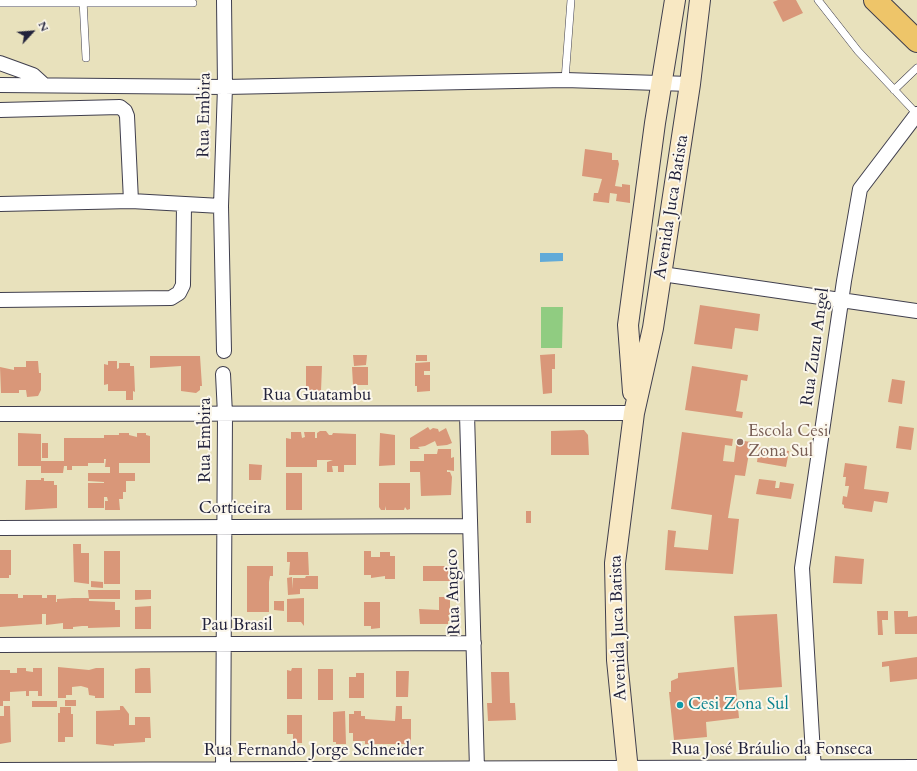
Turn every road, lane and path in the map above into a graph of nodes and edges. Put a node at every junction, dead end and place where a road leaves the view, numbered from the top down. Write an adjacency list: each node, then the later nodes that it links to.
1 (224, 0): 20 (street, Rua Embira)
2 (571, 0): 15 (lane)
3 (675, 0): 16 (main road, Avenida Juca Batista)
4 (700, 0): 17 (main road, Avenida Juca Batista)
5 (818, 0): 21 (lane)
6 (875, 0): 11 (main road)
7 (885, 0): 11 (main road)
8 (83, 1): 9 (lane); 10 (lane); 12 (lane)
9 (0, 3)
10 (193, 3)
11 (912, 36)
12 (86, 58)
13 (0, 63): 19 (street)
14 (917, 68): 21 (lane)
15 (565, 80): 16 (street); 20 (street)
16 (661, 82): 17 (street); 32 (main road, Avenida Juca Batista)
17 (690, 84): 28 (main road, Avenida Juca Batista)
18 (0, 85): 19 (street)
19 (44, 85): 20 (street)
20 (225, 87): 27 (street, Rua Embira)
21 (894, 90): 23 (lane)
22 (0, 110): 24 (street)
23 (917, 114): 30 (street, Rua Zuzu Angel)
24 (131, 201): 25 (street); 26 (street)
25 (0, 204)
26 (184, 205): 27 (street); 29 (street)
27 (221, 206): 34 (street, Rua Embira)
28 (662, 274): 30 (street); 33 (main road, Avenida Juca Batista)
29 (0, 300)
30 (842, 300): 31 (street); 51 (street, Rua Zuzu Angel)
31 (917, 311)
32 (628, 325): 33 (main road); 36 (main road, Avenida Juca Batista)
33 (653, 328): 36 (main road, Avenida Juca Batista)
34 (224, 351)
35 (223, 374): 38 (street, Rua Embira)
36 (634, 413): 39 (street, Rua Guatambu); 50 (main road, Avenida Juca Batista)
37 (0, 414): 38 (street, Rua Guatambu)
38 (225, 414): 39 (street, Rua Guatambu); 41 (street, Rua Embira)
39 (466, 414): 40 (street, Rua Angico)
40 (470, 526): 41 (street, Corticeira); 43 (street, Rua Angico)
41 (224, 527): 42 (street, Corticeira); 44 (street, Rua Embira)
42 (0, 528)
43 (474, 643): 44 (street, Pau Brasil); 47 (street, Rua Angico)
44 (224, 644): 45 (street, Pau Brasil); 49 (street, Rua Embira)
45 (0, 645)
46 (917, 767): 51 (street, Rua José Bráulio da Fonseca)
47 (477, 769): 49 (street, Rua Fernando Jorge Schneider); 50 (street, Rua Fernando Jorge Schneider)
48 (0, 770): 49 (street, Rua Fernando Jorge Schneider)
49 (223, 770)
50 (628, 770): 51 (street, Rua José Bráulio da Fonseca)
51 (814, 770)

